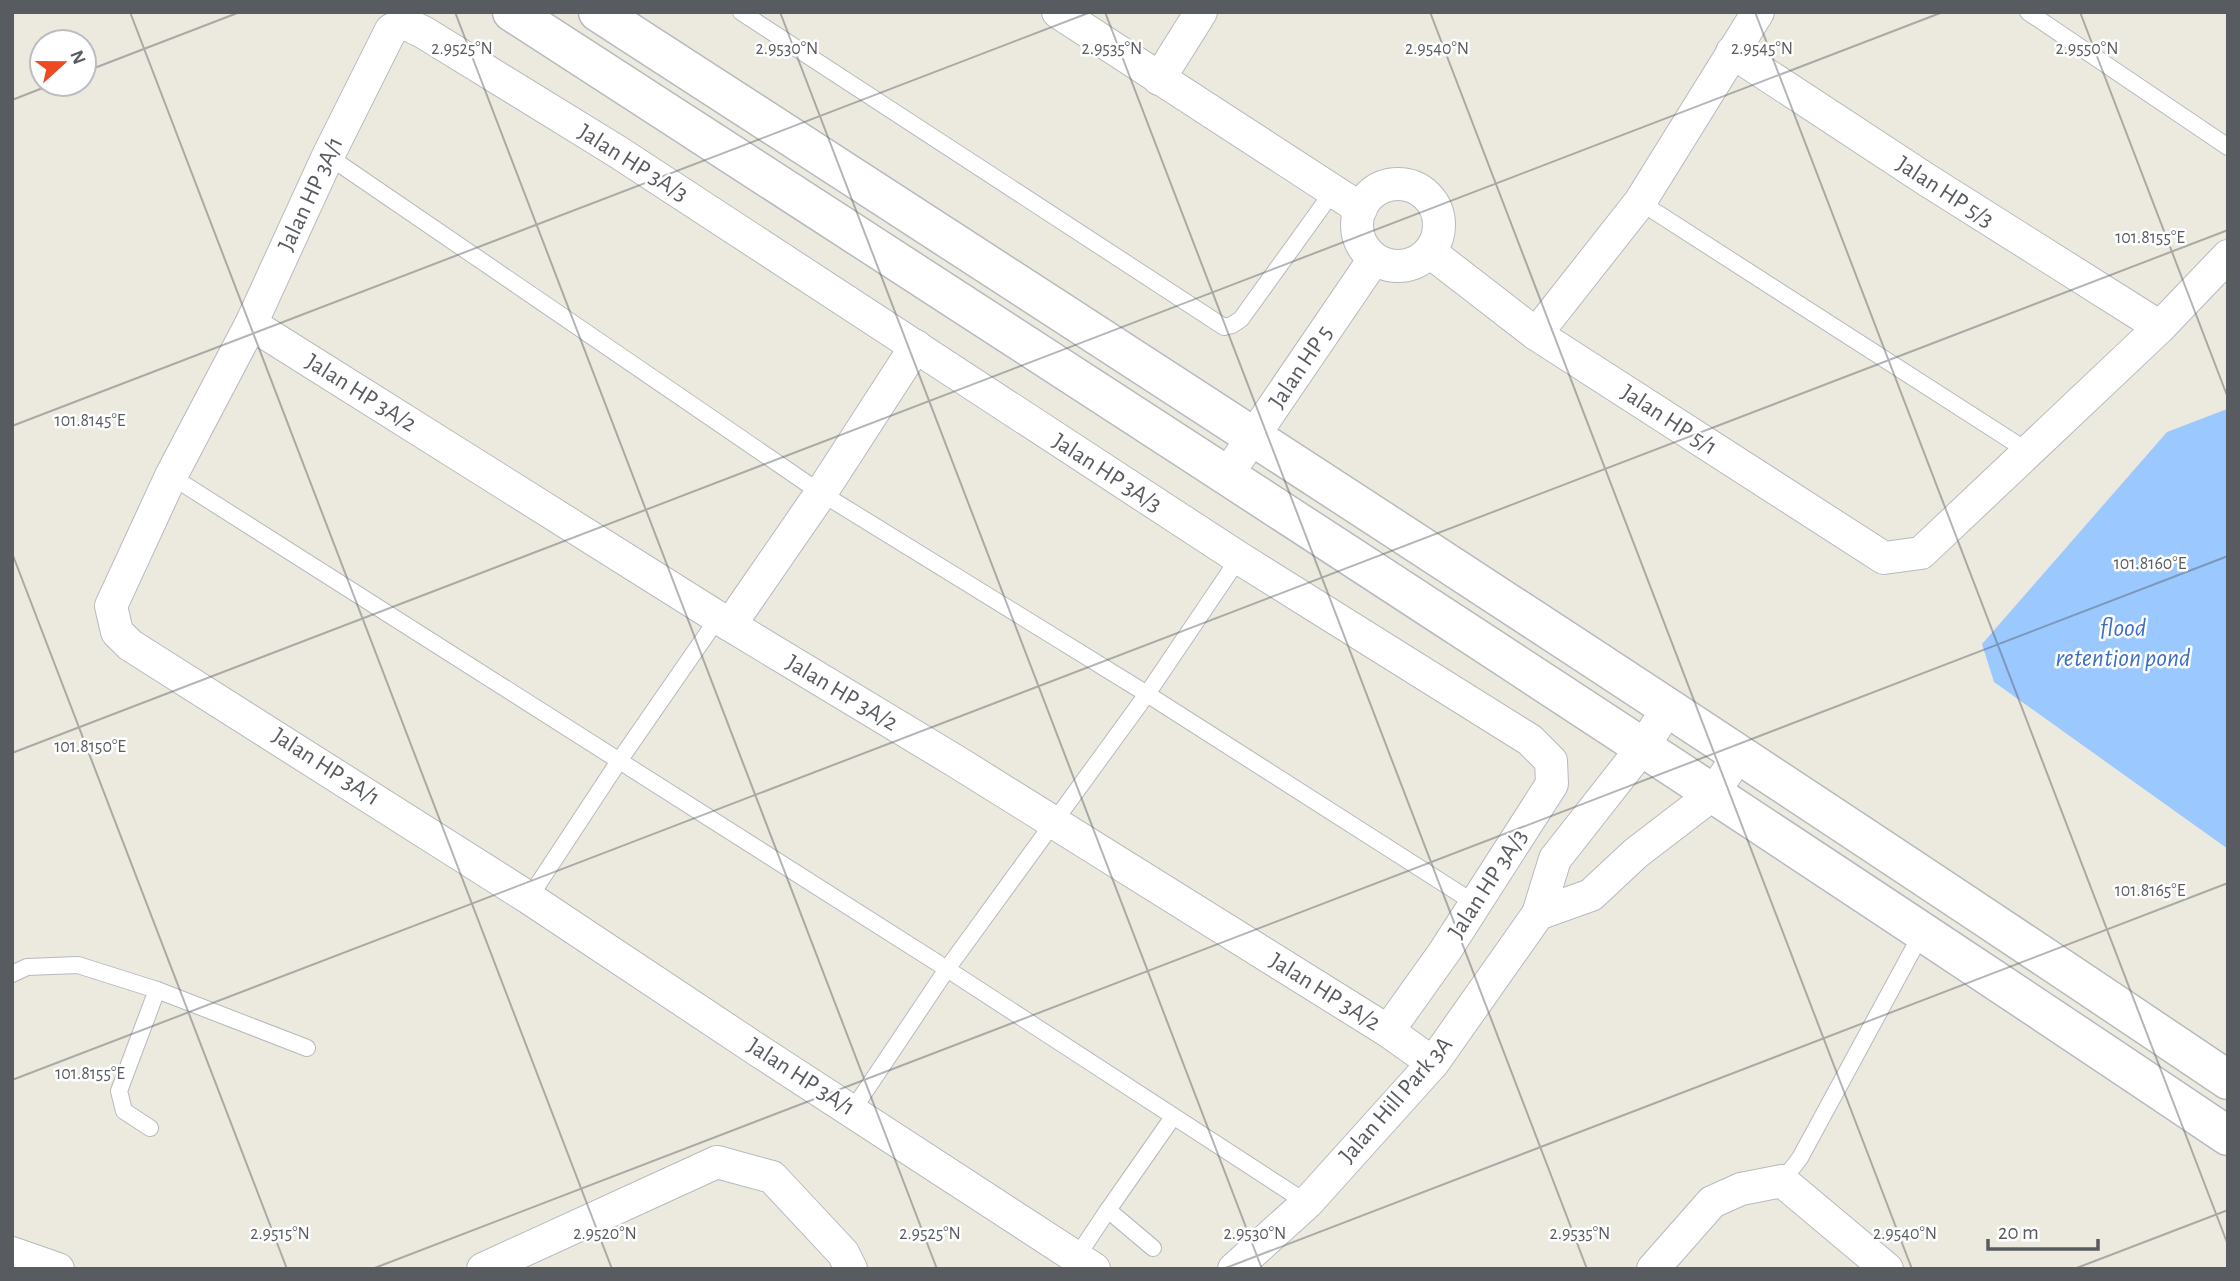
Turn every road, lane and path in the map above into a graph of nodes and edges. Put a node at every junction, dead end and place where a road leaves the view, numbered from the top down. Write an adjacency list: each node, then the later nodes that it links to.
1 (512, 12): 25 (street)
2 (598, 12): 23 (street)
3 (1058, 12): 10 (street)
4 (1201, 12): 10 (street)
5 (1758, 12): 9 (street)
6 (2028, 12): 11 (lane)
7 (746, 14): 13 (lane)
8 (391, 30): 12 (street, Jalan HP 3A/1); 22 (street, Jalan HP 3A/3)
9 (1732, 52): 14 (street); 20 (street, Jalan HP 5/3)
10 (1159, 79): 13 (street)
11 (2228, 147)
12 (328, 156): 19 (street, Jalan HP 3A/1); 27 (lane)
13 (1334, 190): 15 (street)
14 (1640, 201): 21 (street); 24 (lane)
15 (1361, 209): 16 (street); 18 (street)
16 (1430, 252): 18 (street); 21 (street, Jalan HP 5/1)
17 (2228, 256): 20 (street)
18 (1374, 259): 23 (street, Jalan HP 5)
19 (251, 324): 26 (street, Jalan HP 3A/1); 29 (street, Jalan HP 3A/2)
20 (2160, 327): 24 (street)
21 (1536, 334): 24 (street, Jalan HP 5/1)
22 (916, 346): 27 (street); 28 (street, Jalan HP 3A/3)
23 (1254, 437): 25 (street, Jalan HP 5); 31 (street)
24 (2029, 452)
25 (1227, 475): 32 (street)
26 (172, 477): 34 (lane); 37 (street, Jalan HP 3A/1)
27 (821, 493): 29 (street); 30 (lane)
28 (1239, 558): 30 (lane); 38 (street, Jalan HP 3A/3)
29 (724, 622): 34 (lane); 36 (street, Jalan HP 3A/2)
30 (1147, 694): 36 (lane); 38 (lane)
31 (1668, 708): 32 (street, Jalan Hill Park 3A); 33 (street)
32 (1643, 747): 35 (street); 39 (street, Jalan Hill Park 3A)
33 (1739, 754): 35 (street); 47 (street)
34 (619, 761): 37 (lane); 41 (lane)
35 (1713, 794): 39 (street); 40 (street)
36 (1054, 823): 41 (lane); 44 (street, Jalan HP 3A/2)
37 (530, 898): 48 (street, Jalan HP 3A/1)
38 (1476, 904): 44 (street, Jalan HP 3A/3)
39 (1538, 914): 46 (street, Jalan Hill Park 3A)
40 (1923, 931): 51 (street); 52 (lane)
41 (947, 969): 48 (lane); 49 (lane)
42 (12, 974): 43 (lane)
43 (157, 990): 45 (lane); 50 (lane)
44 (1388, 1031): 46 (street, Jalan HP 3A/2)
45 (307, 1048)
46 (1433, 1063): 53 (street, Jalan Hill Park 3A)
47 (2228, 1080)
48 (852, 1111): 57 (street, Jalan HP 3A/1)
49 (1172, 1117): 53 (lane); 54 (lane)
50 (150, 1128)
51 (2228, 1136)
52 (1782, 1181): 62 (street); 63 (street)
53 (1307, 1203): 61 (street, Jalan Hill Park 3A)
54 (1108, 1210): 55 (lane); 57 (lane)
55 (1153, 1248)
56 (12, 1253): 58 (street)
57 (1085, 1263)
58 (58, 1269)
59 (483, 1269): 60 (street)
60 (851, 1269)
61 (1234, 1269)
62 (1653, 1269)
63 (1887, 1269)

